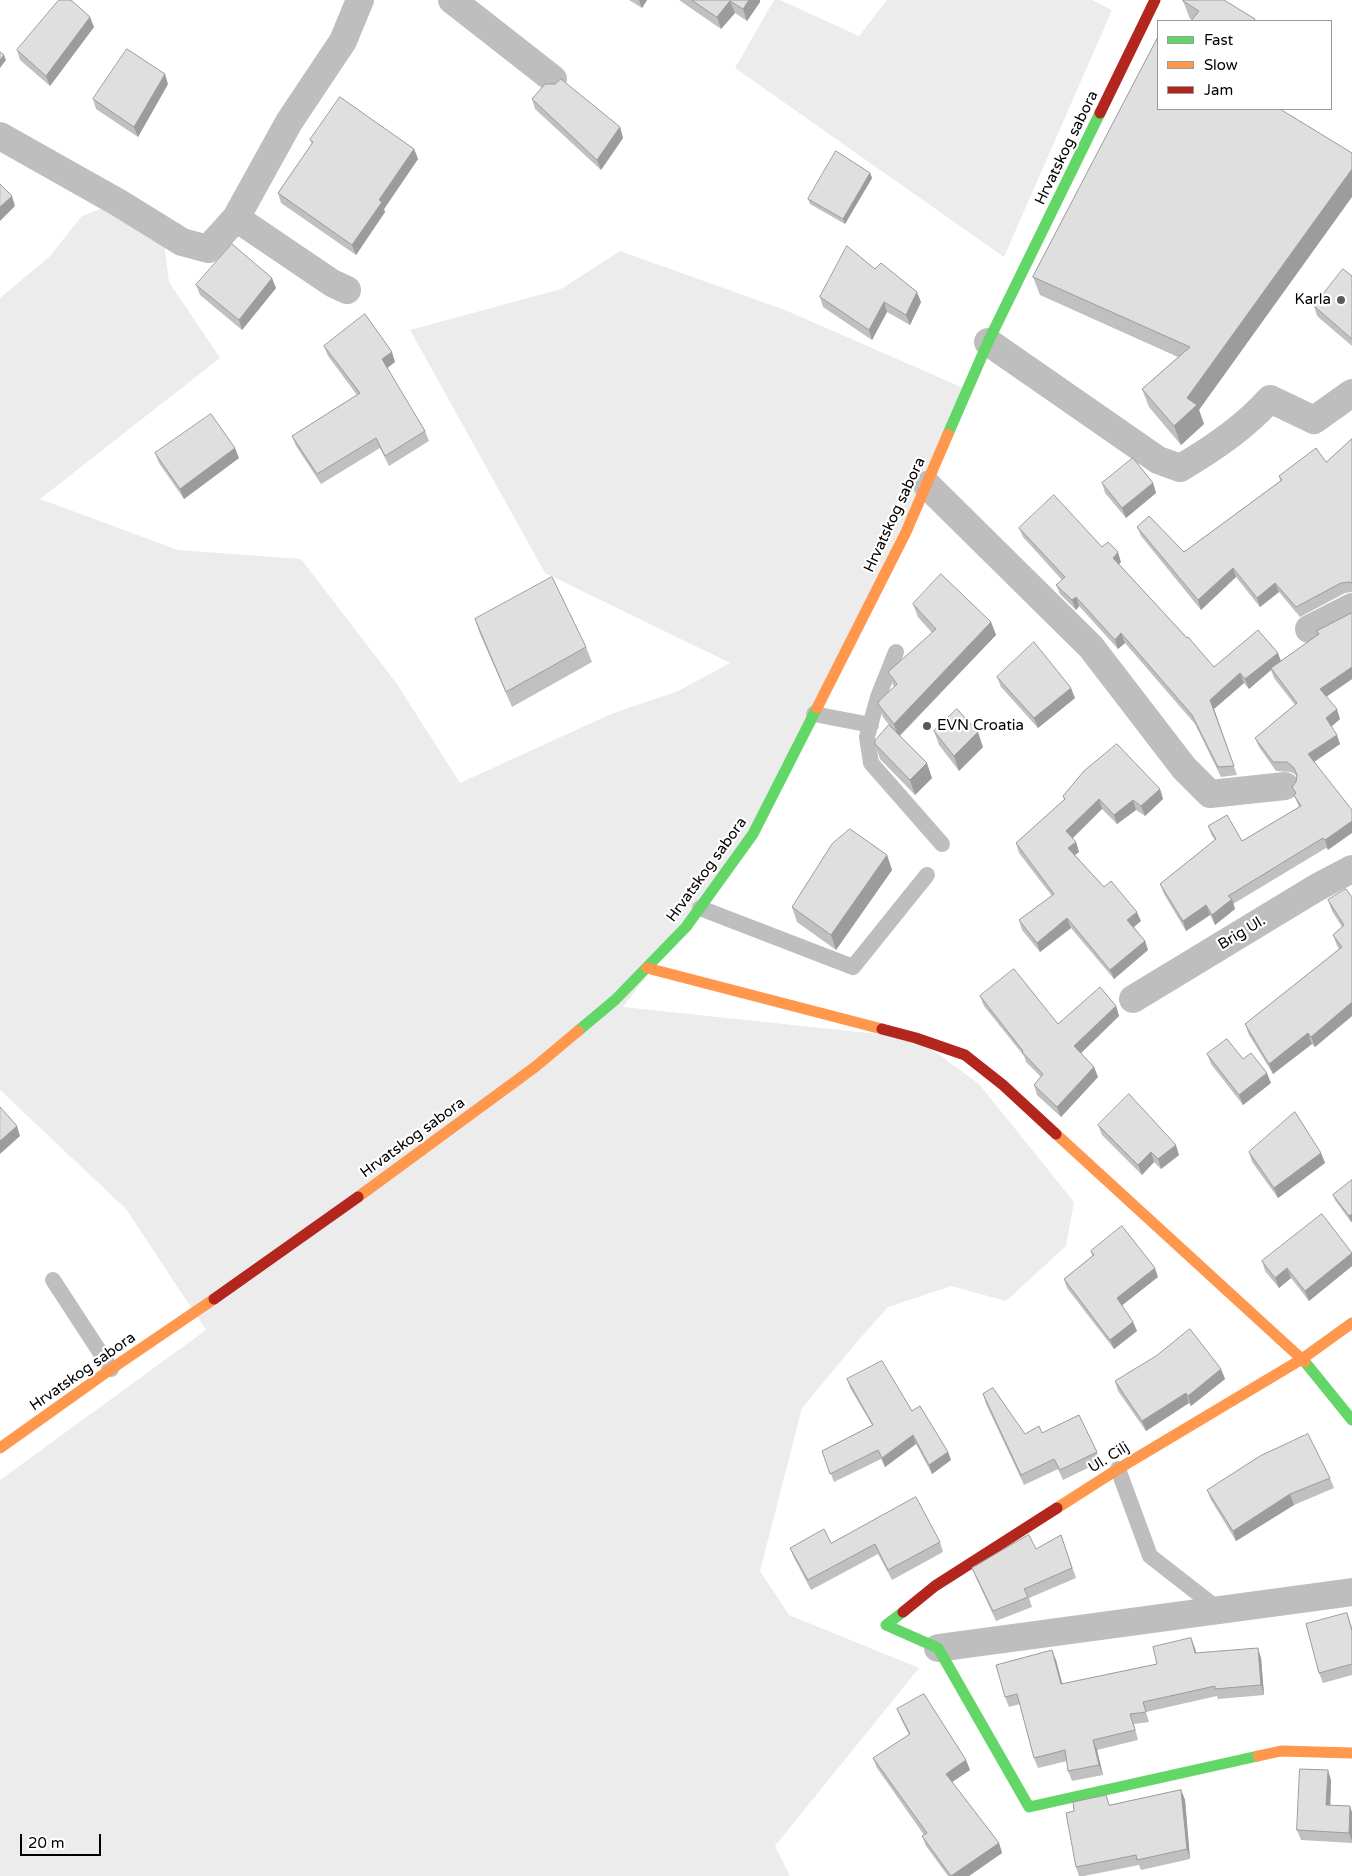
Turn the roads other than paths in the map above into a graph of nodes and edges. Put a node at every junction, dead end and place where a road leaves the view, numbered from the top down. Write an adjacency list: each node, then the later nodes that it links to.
1 (360, 0): 6 (street)
2 (452, 0): 4 (street)
3 (1155, 0): 8 (street, Hrvatskog sabora)
4 (553, 80)
5 (0, 136): 6 (street)
6 (236, 218): 7 (street)
7 (347, 290)
8 (988, 342): 9 (street); 10 (street, Hrvatskog sabora)
9 (1352, 393)
10 (927, 486): 14 (street, Hrvatskog sabora); 16 (street)
11 (1352, 607): 12 (street)
12 (1309, 628)
13 (896, 652): 15 (lane)
14 (814, 714): 15 (lane); 20 (street, Hrvatskog sabora)
15 (871, 725): 17 (lane)
16 (1285, 786)
17 (942, 844)
18 (1352, 869): 22 (street, Brig Ul.)
19 (928, 875): 20 (lane)
20 (700, 908): 21 (street, Hrvatskog sabora)
21 (647, 968): 25 (street); 26 (street, Hrvatskog sabora)
22 (1133, 999)
23 (53, 1280): 26 (lane)
24 (1352, 1323): 25 (street, Ul. Cilj)
25 (1302, 1359): 27 (street); 29 (street, Ul. Cilj)
26 (111, 1369): 28 (street, Hrvatskog sabora)
27 (1352, 1420)
28 (0, 1448)
29 (1118, 1469): 31 (lane); 32 (street, Ul. Cilj)
30 (1352, 1592): 31 (street)
31 (1218, 1608): 32 (street)
32 (938, 1648): 33 (street)
33 (1352, 1753)

